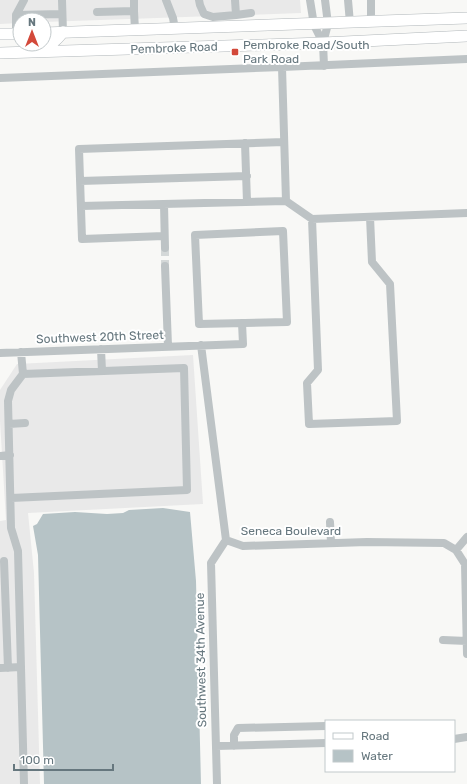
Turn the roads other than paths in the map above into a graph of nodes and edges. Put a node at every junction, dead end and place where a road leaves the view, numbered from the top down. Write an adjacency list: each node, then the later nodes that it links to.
1 (24, 0): 12 (street)
2 (62, 0): 15 (street)
3 (134, 0): 11 (street)
4 (166, 0): 23 (street)
5 (199, 0): 16 (street)
6 (235, 0): 16 (street)
7 (310, 0): 20 (street)
8 (325, 0): 21 (street)
9 (348, 0): 19 (street)
10 (371, 0): 18 (street)
11 (134, 11): 13 (street); 24 (street)
12 (18, 12)
13 (97, 12)
14 (52, 14): 15 (street)
15 (62, 14): 25 (street)
16 (236, 14): 22 (street)
17 (467, 18): 18 (main road, Pembroke Road)
18 (371, 22): 19 (main road, Pembroke Road)
19 (350, 23): 21 (main road, Pembroke Road)
20 (314, 24): 21 (main road, Pembroke Road); 22 (main road, Pembroke Road); 32 (street)
21 (328, 24): 32 (street)
22 (247, 27): 23 (main road, Pembroke Road)
23 (175, 29): 24 (main road, Pembroke Road)
24 (134, 30): 25 (main road, Pembroke Road)
25 (63, 32): 26 (main road, Pembroke Road); 33 (main road)
26 (52, 33)
27 (0, 34): 28 (main road)
28 (12, 34)
29 (467, 36): 32 (main road, Pembroke Road)
30 (12, 37): 31 (main road)
31 (0, 42)
32 (323, 43): 33 (main road, Pembroke Road); 35 (street)
33 (4, 53)
34 (467, 59): 35 (street)
35 (324, 66): 36 (street)
36 (282, 67): 37 (street); 38 (street)
37 (0, 78)
38 (284, 142): 39 (street); 43 (street)
39 (246, 143): 40 (street); 41 (street)
40 (247, 176): 41 (street); 42 (street)
41 (80, 181): 45 (street)
42 (247, 202): 43 (street); 44 (street)
43 (286, 202): 48 (street)
44 (164, 204): 45 (street); 49 (street)
45 (81, 206): 49 (street)
46 (467, 213): 47 (street)
47 (370, 217): 48 (street); 48 (street)
48 (312, 219)
49 (164, 236): 50 (street)
50 (165, 248)
51 (165, 266): 54 (street)
52 (242, 323): 52 (street); 53 (street, Southwest 20th Street)
53 (201, 345): 54 (street, Southwest 20th Street); 67 (street, Seneca Boulevard)
54 (168, 346): 55 (street, Southwest 20th Street)
55 (101, 349): 56 (street, Southwest 20th Street); 58 (street)
56 (22, 352): 57 (street, Southwest 20th Street); 59 (street)
57 (0, 353)
58 (102, 371): 59 (street); 64 (street)
59 (23, 374): 61 (street)
60 (25, 423): 61 (street)
61 (9, 424): 63 (street)
62 (0, 456): 63 (street)
63 (10, 456): 64 (street)
64 (11, 498): 70 (street)
65 (330, 522): 68 (street)
66 (467, 537): 69 (street)
67 (226, 540): 68 (street, Seneca Boulevard); 81 (street, Southwest 34th Avenue)
68 (331, 543): 69 (street, Seneca Boulevard)
69 (456, 550): 73 (street)
70 (18, 560): 71 (street); 75 (street)
71 (2, 561): 76 (street)
72 (443, 640): 73 (street)
73 (467, 641): 74 (street)
74 (467, 654)
75 (21, 667): 76 (street); 83 (street)
76 (4, 668)
77 (325, 726): 82 (street)
78 (467, 738): 79 (street)
79 (455, 739)
80 (325, 743): 82 (street)
81 (216, 746): 82 (street); 84 (street, Southwest 34th Avenue)
82 (234, 746)
83 (24, 784)
84 (216, 784)

